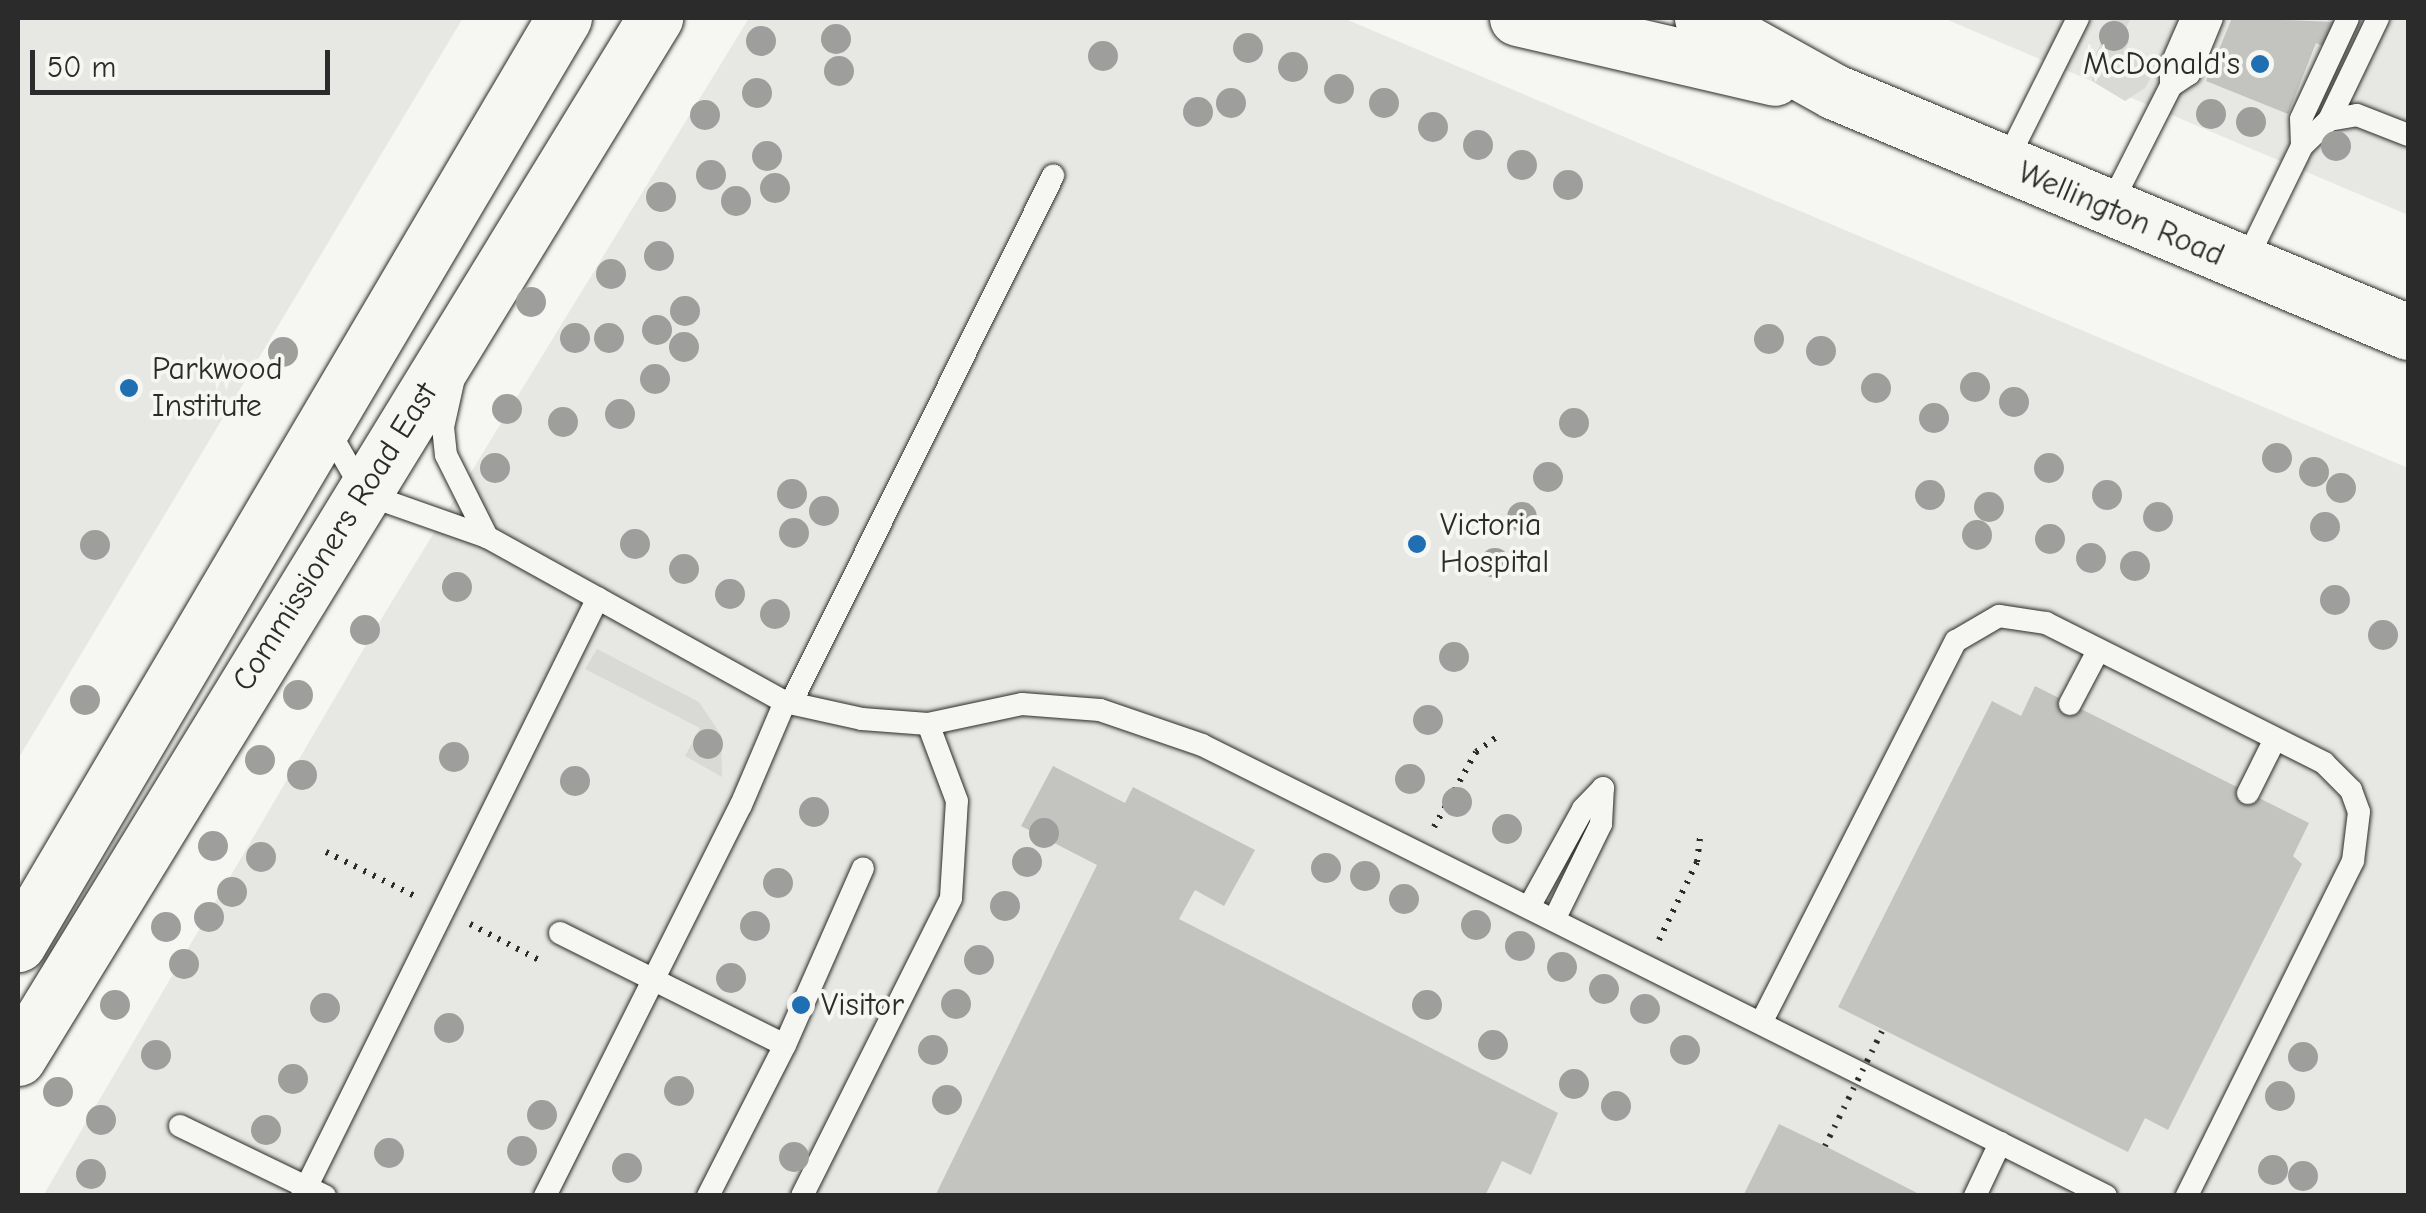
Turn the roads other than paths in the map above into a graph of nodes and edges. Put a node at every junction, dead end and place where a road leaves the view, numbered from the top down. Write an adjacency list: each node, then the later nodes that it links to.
1 (550, 18): 13 (main road)
2 (564, 18): 13 (main road, Commissioners Road East)
3 (654, 18): 21 (main road, Commissioners Road East)
4 (1517, 18): 12 (main road, Wellington Road)
5 (1702, 18): 12 (main road, Wellington Road)
6 (2078, 18): 17 (lane)
7 (2192, 18): 11 (lane)
8 (2212, 18): 11 (lane)
9 (2348, 18): 16 (lane)
10 (2378, 18): 14 (lane)
11 (2171, 86): 19 (lane)
12 (1835, 92): 17 (main road, Wellington Road)
13 (516, 95): 23 (main road, Commissioners Road East)
14 (2329, 120): 15 (lane); 16 (lane)
15 (2408, 135)
16 (2302, 146): 20 (lane)
17 (2006, 164): 19 (main road, Wellington Road)
18 (1053, 176): 28 (lane)
19 (2108, 210): 20 (main road, Wellington Road)
20 (2243, 267): 22 (main road, Wellington Road)
21 (464, 332): 24 (main road, Commissioners Road East); 25 (lane)
22 (2408, 332)
23 (323, 421): 24 (lane); 37 (main road, Commissioners Road East)
24 (365, 494): 25 (lane); 41 (main road, Commissioners Road East)
25 (488, 537): 26 (lane)
26 (598, 598): 28 (lane); 44 (lane)
27 (2098, 650): 29 (lane); 31 (lane); 39 (lane)
28 (788, 702): 30 (lane); 38 (lane)
29 (2070, 704)
30 (928, 724): 34 (lane); 47 (lane)
31 (2275, 739): 32 (lane); 50 (lane)
32 (2248, 793)
33 (863, 868): 40 (lane)
34 (1528, 907): 35 (lane); 35 (lane)
35 (1554, 920): 39 (lane)
36 (560, 933): 38 (lane)
37 (18, 944)
38 (653, 980): 40 (lane); 45 (lane)
39 (1761, 1023): 43 (lane)
40 (785, 1045): 46 (lane)
41 (18, 1058)
42 (180, 1126): 44 (lane)
43 (2000, 1143): 48 (lane); 49 (lane)
44 (311, 1192)
45 (544, 1196)
46 (708, 1196)
47 (802, 1196)
48 (1975, 1196)
49 (2106, 1196)
50 (2187, 1196)

